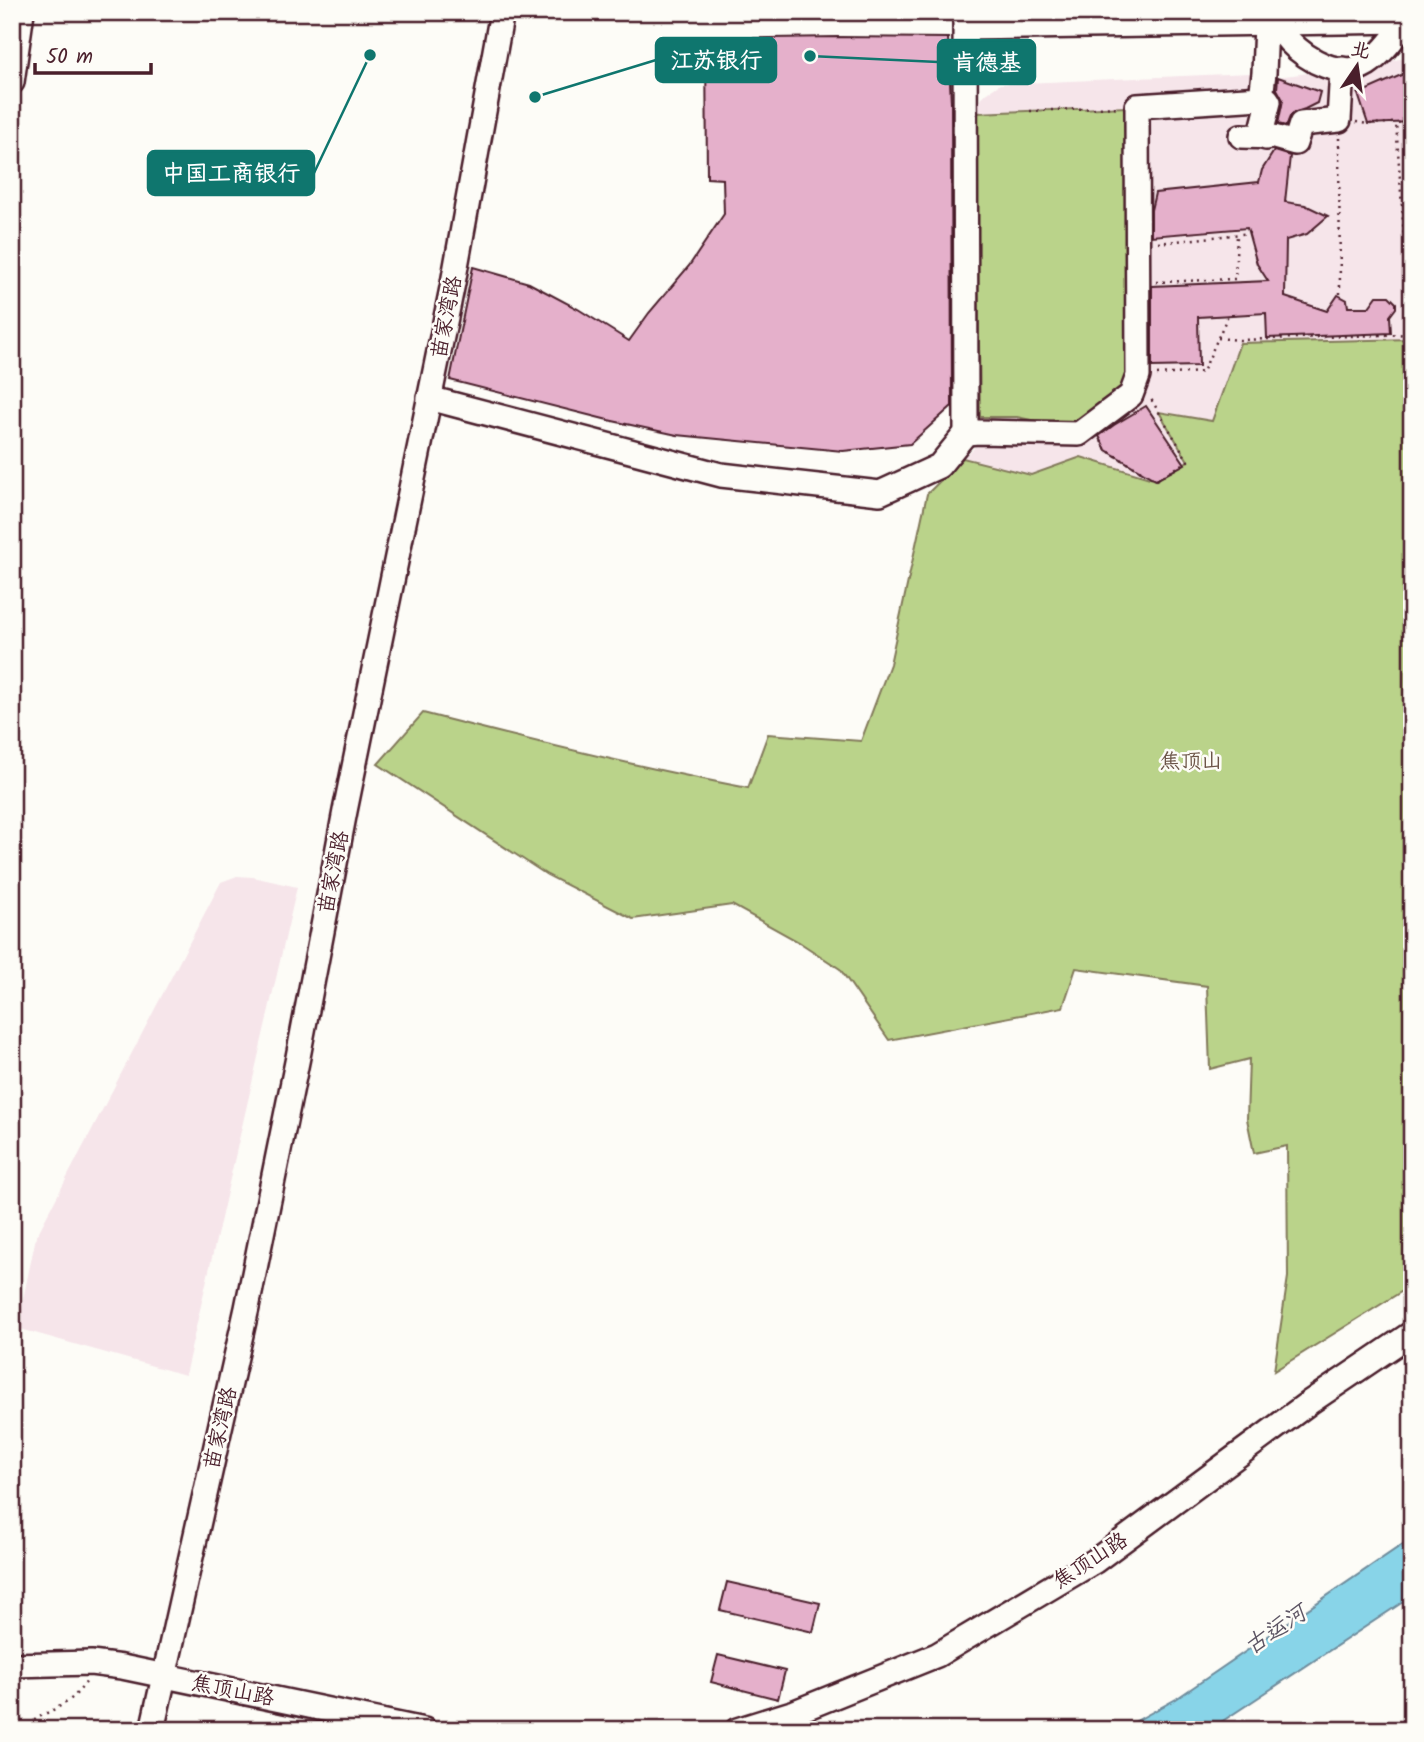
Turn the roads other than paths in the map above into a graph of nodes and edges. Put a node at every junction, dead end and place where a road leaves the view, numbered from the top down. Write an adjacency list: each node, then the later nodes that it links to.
1 (22, 12): 7 (street)
2 (502, 12): 11 (street, 苗家湾路)
3 (1409, 18): 5 (street); 6 (street)
4 (965, 20): 5 (street); 12 (street)
5 (1271, 24): 6 (street); 8 (street)
6 (1342, 69): 10 (street)
7 (12, 82)
8 (1261, 98): 10 (street); 12 (street)
9 (1241, 136): 10 (street)
10 (1266, 138)
11 (429, 398): 12 (street); 15 (street, 苗家湾路)
12 (973, 433)
13 (1412, 1333): 18 (street, 焦顶山路)
14 (12, 1665): 15 (street, 焦顶山路)
15 (164, 1676): 16 (street, 苗家湾路); 17 (street, 焦顶山路)
16 (152, 1730)
17 (424, 1730)
18 (737, 1730)

